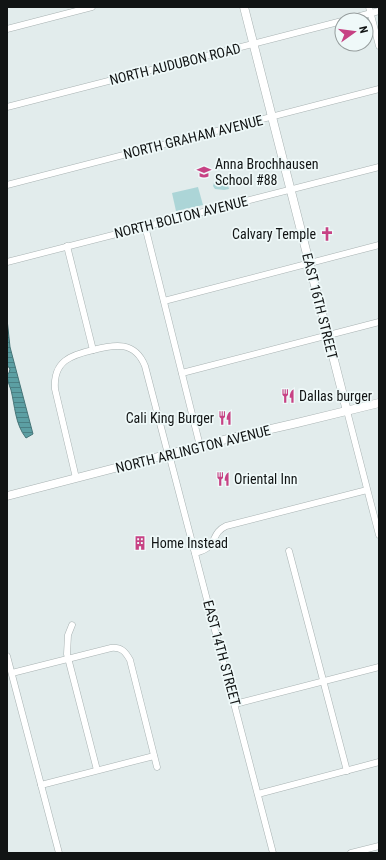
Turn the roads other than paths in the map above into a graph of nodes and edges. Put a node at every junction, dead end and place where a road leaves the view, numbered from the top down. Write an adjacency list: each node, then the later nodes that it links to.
1 (92, 7): 6 (street)
2 (244, 7): 7 (main road, EAST 16TH STREET)
3 (370, 10): 4 (street); 8 (street)
4 (379, 11)
5 (334, 23): 7 (street, NORTH AUDUBON ROAD)
6 (7, 29)
7 (253, 44): 10 (street, NORTH AUDUBON ROAD); 11 (main road, EAST 16TH STREET)
8 (379, 46)
9 (379, 89): 11 (street, NORTH GRAHAM AVENUE)
10 (7, 106)
11 (272, 117): 13 (street, NORTH GRAHAM AVENUE); 14 (main road, EAST 16TH STREET)
12 (379, 167): 14 (street, NORTH BOLTON AVENUE)
13 (7, 185)
14 (290, 190): 15 (street, NORTH BOLTON AVENUE); 19 (main road, EAST 16TH STREET)
15 (146, 226): 17 (street, NORTH BOLTON AVENUE); 20 (street)
16 (379, 245): 19 (street)
17 (67, 246): 18 (street, NORTH BOLTON AVENUE); 23 (street)
18 (7, 262)
19 (309, 263): 20 (street); 22 (main road, EAST 16TH STREET)
20 (164, 300): 24 (street)
21 (379, 322): 22 (street)
22 (328, 335): 24 (street); 26 (main road, EAST 16TH STREET)
23 (93, 350): 28 (street, EAST 14TH STREET); 29 (street, EAST 14TH STREET)
24 (182, 373): 27 (street)
25 (379, 403): 26 (main road, NORTH ARLINGTON AVENUE)
26 (347, 411): 27 (main road, NORTH ARLINGTON AVENUE); 30 (street, EAST 16TH STREET)
27 (200, 446): 28 (main road, NORTH ARLINGTON AVENUE)
28 (168, 454): 29 (main road, NORTH ARLINGTON AVENUE); 34 (street, EAST 14TH STREET)
29 (76, 478): 31 (main road, NORTH ARLINGTON AVENUE)
30 (367, 490): 32 (street, EAST 16TH STREET); 34 (street)
31 (7, 496)
32 (379, 535)
33 (289, 551): 40 (street)
34 (195, 553): 41 (street, EAST 14TH STREET)
35 (72, 625): 37 (street)
36 (7, 656): 39 (street)
37 (68, 658): 39 (street); 42 (street); 45 (street)
38 (379, 667): 40 (street)
39 (12, 673): 47 (street)
40 (324, 682): 41 (street); 46 (street)
41 (235, 704): 48 (street, EAST 14TH STREET)
42 (154, 756): 44 (street); 45 (street)
43 (379, 762): 46 (street)
44 (157, 767)
45 (97, 770): 47 (street)
46 (347, 770): 48 (street)
47 (41, 785): 50 (street)
48 (258, 794): 51 (street, EAST 14TH STREET)
49 (379, 846): 52 (street)
50 (59, 853)
51 (273, 853)
52 (351, 853)

